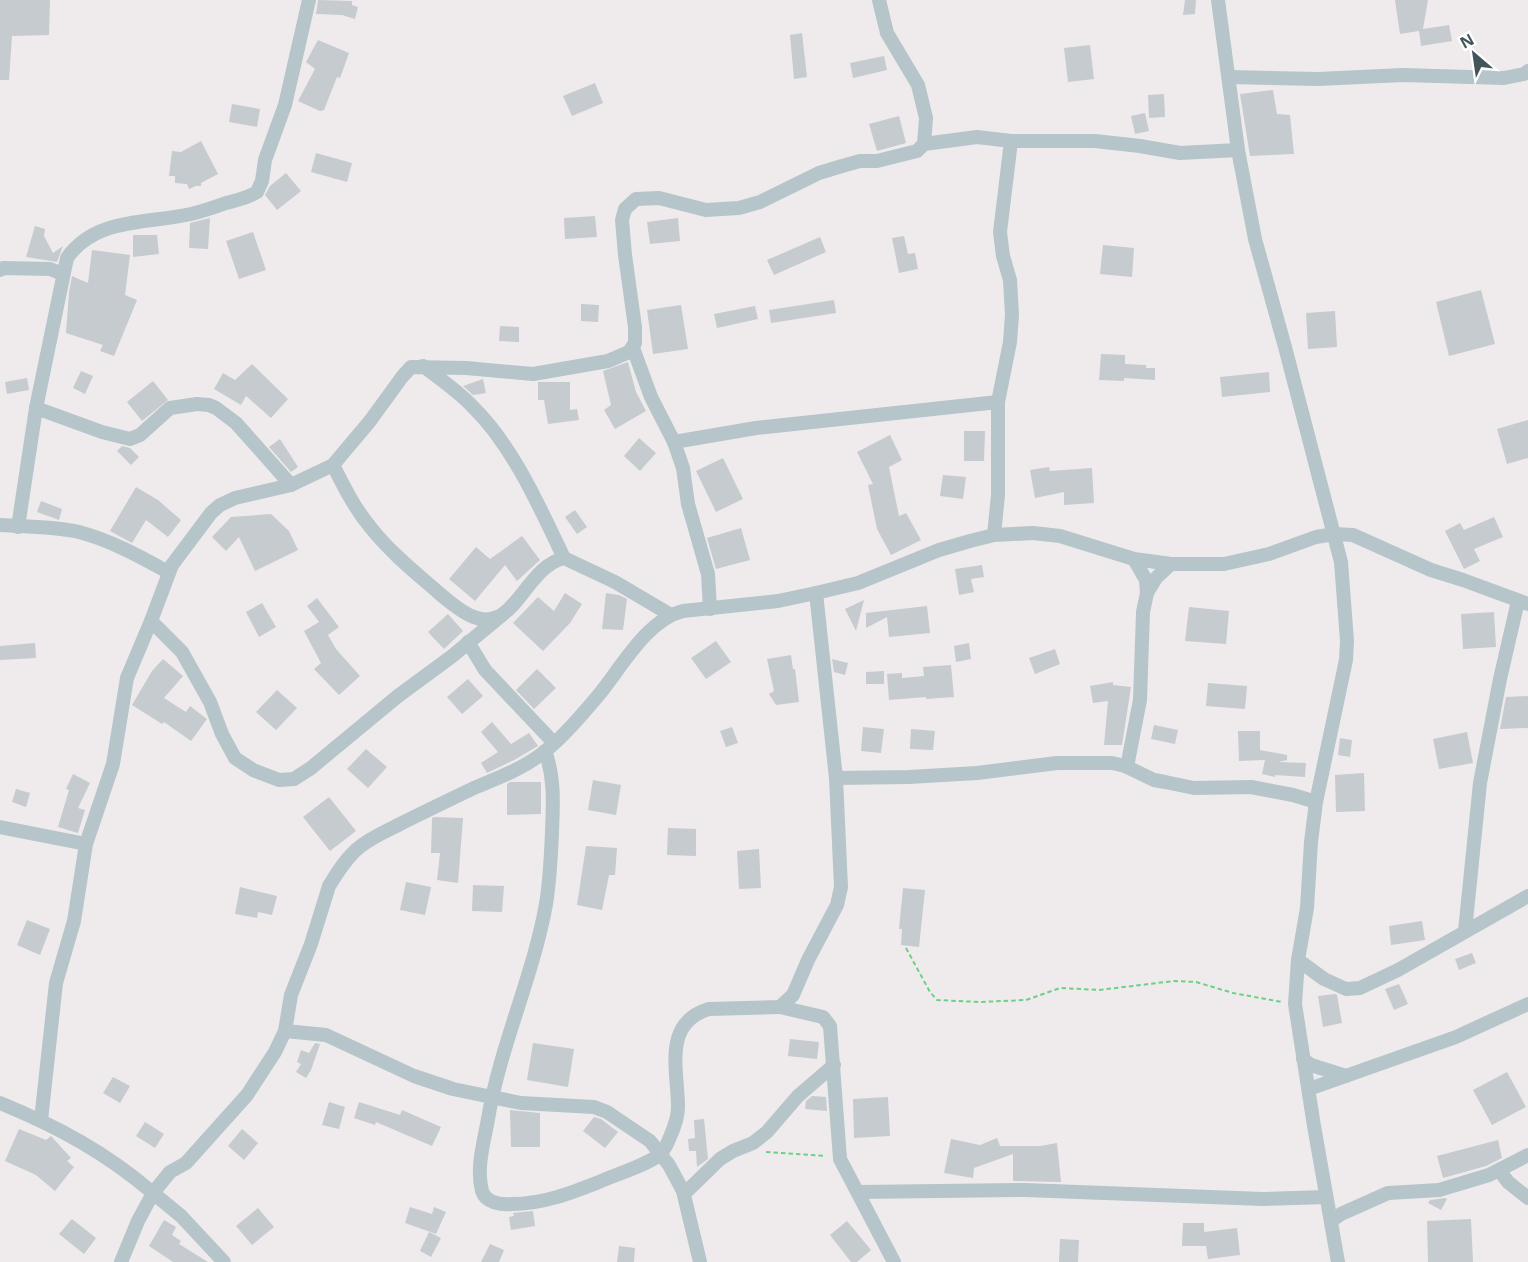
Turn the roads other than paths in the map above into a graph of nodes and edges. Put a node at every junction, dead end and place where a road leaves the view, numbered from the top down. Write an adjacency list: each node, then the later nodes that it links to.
1 (309, 0): 10 (street)
2 (879, 0): 7 (street)
3 (1218, 0): 5 (street)
4 (1528, 71): 5 (street)
5 (1229, 77): 8 (street)
6 (1011, 141): 7 (street); 8 (street); 13 (street)
7 (924, 144): 11 (street)
8 (1238, 150): 20 (street)
9 (0, 270): 10 (street)
10 (63, 274): 14 (street)
11 (633, 348): 12 (street); 15 (street)
12 (423, 366): 16 (street); 22 (street)
13 (998, 402): 15 (street); 21 (street)
14 (36, 408): 17 (street); 19 (street)
15 (674, 442): 29 (street)
16 (333, 465): 17 (street); 30 (street)
17 (291, 485): 25 (street)
18 (0, 525): 19 (street)
19 (18, 527): 25 (street)
20 (1335, 534): 24 (street); 28 (street); 37 (street)
21 (994, 535): 23 (street); 26 (street)
22 (564, 558): 30 (street); 31 (street)
23 (1134, 559): 24 (street); 27 (street)
24 (1171, 564): 27 (street)
25 (168, 572): 32 (street)
26 (816, 593): 29 (street); 36 (street)
27 (1147, 593): 35 (street)
28 (1523, 602): 41 (street)
29 (710, 609): 31 (street)
30 (502, 615): 33 (street)
31 (671, 615): 34 (street)
32 (151, 621): 33 (street); 39 (street)
33 (468, 642): 34 (street)
34 (550, 747): 45 (street); 50 (street)
35 (1127, 767): 36 (street); 37 (street)
36 (836, 778): 44 (street)
37 (1316, 802): 42 (street)
38 (0, 827): 39 (street)
39 (86, 844): 52 (street)
40 (1528, 896): 41 (street)
41 (1466, 931): 42 (street)
42 (1298, 960): 46 (street)
43 (1528, 1004): 48 (street)
44 (780, 1007): 47 (street); 53 (street)
45 (285, 1031): 50 (street); 57 (street)
46 (1303, 1059): 48 (street); 49 (street)
47 (834, 1065): 56 (street); 58 (street)
48 (1346, 1076): 49 (street)
49 (1309, 1094): 59 (street)
50 (491, 1097): 53 (street); 53 (street)
51 (0, 1103): 52 (street)
52 (41, 1120): 57 (street)
53 (661, 1154): 58 (street)
54 (1528, 1155): 55 (street)
55 (1498, 1170): 60 (street); 61 (street)
56 (859, 1192): 59 (street); 62 (street)
57 (153, 1193): 63 (street); 64 (street)
58 (684, 1194): 65 (street)
59 (1326, 1197): 61 (street)
60 (1528, 1198)
61 (1331, 1221): 66 (street)
62 (890, 1260)
63 (122, 1262)
64 (224, 1262)
65 (700, 1262)
66 (1338, 1262)

